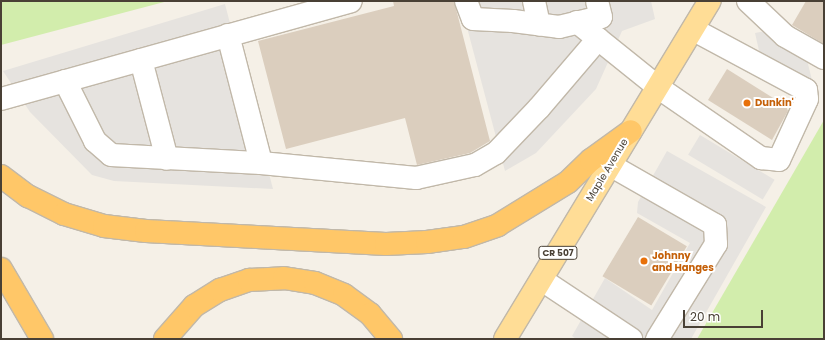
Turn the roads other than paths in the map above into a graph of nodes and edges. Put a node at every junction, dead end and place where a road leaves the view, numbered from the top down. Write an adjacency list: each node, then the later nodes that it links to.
1 (351, 1): 10 (lane)
2 (466, 1): 8 (lane)
3 (534, 1): 8 (lane)
4 (597, 1): 7 (lane)
5 (710, 1): 9 (main road, Maple Avenue / CR 507)
6 (748, 1): 12 (lane)
7 (577, 22): 8 (lane); 11 (lane)
8 (539, 24)
9 (694, 30): 15 (main road, Maple Avenue / CR 507); 15 (lane)
10 (228, 35): 13 (lane); 19 (lane)
11 (598, 39): 15 (lane); 19 (lane)
12 (824, 58)
13 (141, 60): 14 (lane); 18 (lane)
14 (65, 81): 16 (lane); 18 (lane)
15 (659, 88): 17 (main road, Maple Avenue / CR 507)
16 (1, 99)
17 (631, 131): 20 (main road, Maple Avenue / CR 507); 21 (highway)
18 (167, 159): 19 (lane)
19 (261, 163)
20 (610, 165): 23 (main road, Maple Avenue / CR 507); 29 (lane)
21 (1, 176)
22 (1, 269): 24 (highway)
23 (542, 280): 27 (main road, Maple Avenue / CR 507); 28 (lane)
24 (42, 339)
25 (165, 339): 26 (highway)
26 (391, 339)
27 (505, 339)
28 (631, 339)
29 (657, 339)

